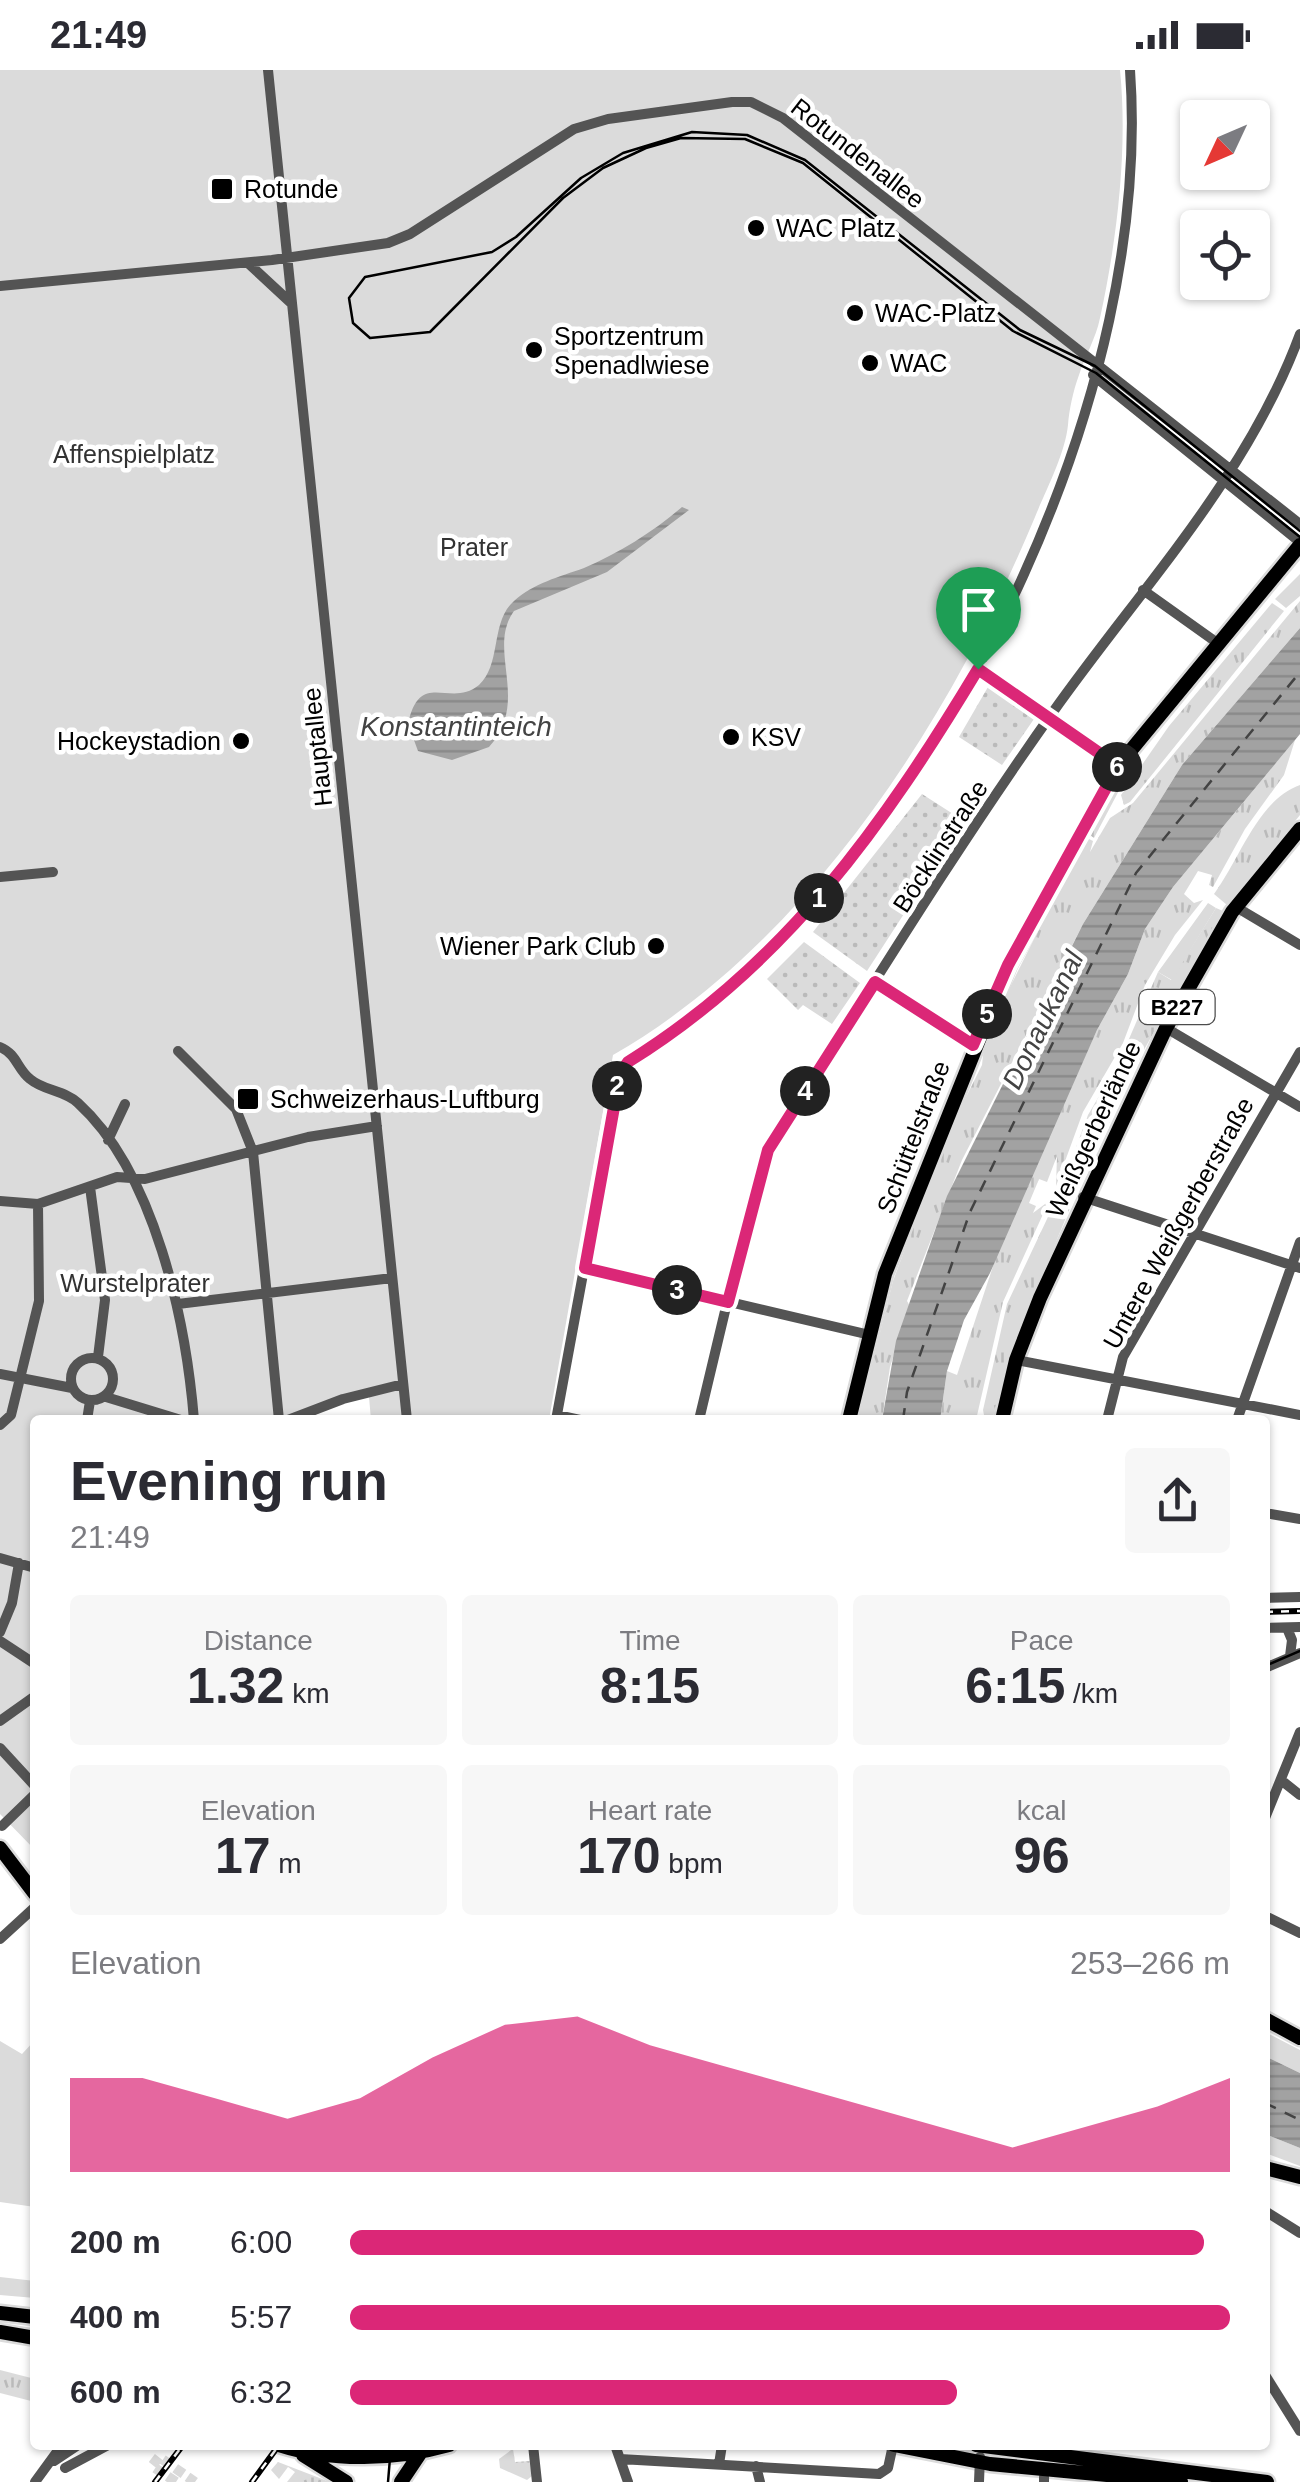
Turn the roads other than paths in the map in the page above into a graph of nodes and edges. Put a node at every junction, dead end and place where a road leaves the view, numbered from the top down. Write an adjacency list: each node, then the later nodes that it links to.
1 (268, 70): 3 (street, Hauptallee)
2 (1130, 70): 8 (street)
3 (287, 258): 4 (street, Rotundenallee); 6 (street, Hauptallee); 8 (street, Rotundenallee)
4 (248, 262): 5 (street, Rotundenallee); 6 (street)
5 (0, 286)
6 (292, 304): 33 (street, Hauptallee)
7 (1300, 334): 10 (street, Böcklinstraße)
8 (1096, 362): 9 (street); 10 (street, Rotundenallee)
9 (1093, 375): 11 (street); 16 (street)
10 (1234, 471): 11 (street, Böcklinstraße); 12 (street, Rotundenallee)
11 (1226, 482): 13 (street); 14 (street, Böcklinstraße)
12 (1300, 524)
13 (1300, 544): 15 (main road, Schüttelstraße)
14 (1143, 590): 15 (street); 17 (street, Böcklinstraße)
15 (1216, 642): 18 (main road, Schüttelstraße)
16 (978, 669): 17 (street); 44 (street)
17 (1050, 716): 18 (street); 24 (street, Böcklinstraße)
18 (1118, 766): 26 (main road, Schüttelstraße)
19 (1300, 829): 22 (main road, Weißgerberlände / B227)
20 (52, 872): 21 (street)
21 (0, 877)
22 (1236, 907): 23 (street); 25 (main road, Weißgerberlände / B227)
23 (1300, 945)
24 (875, 982): 26 (street); 47 (street, Böcklinstraße)
25 (1166, 1028): 30 (street); 38 (main road, Weißgerberlände / B227)
26 (973, 1045): 49 (main road, Schüttelstraße)
27 (0, 1047): 34 (street)
28 (178, 1052): 35 (street)
29 (1300, 1052): 30 (street, Untere Weißgerberstraße)
30 (1275, 1093): 32 (street); 41 (street, Untere Weißgerberstraße)
31 (125, 1104): 34 (street)
32 (1300, 1107)
33 (376, 1126): 35 (street); 45 (street, Hauptallee)
34 (108, 1140): 36 (street)
35 (252, 1152): 36 (street); 46 (street)
36 (132, 1181): 37 (street); 48 (street)
37 (90, 1186): 40 (street); 50 (street)
38 (1083, 1197): 41 (street); 51 (main road, Weißgerberlände / B227)
39 (0, 1200): 40 (street)
40 (38, 1204): 53 (street)
41 (1195, 1232): 43 (street); 54 (street, Untere Weißgerberstraße)
42 (1300, 1242): 43 (street)
43 (1296, 1266): 59 (street)
44 (585, 1268): 47 (street); 67 (street)
45 (392, 1278): 46 (street); 55 (street, Hauptallee)
46 (265, 1294): 48 (street); 64 (street)
47 (728, 1302): 49 (street); 68 (street, Böcklinstraße)
48 (178, 1304): 63 (street)
49 (870, 1336): 69 (main road, Schüttelstraße)
50 (98, 1357): 56 (street); 57 (street)
51 (1016, 1360): 54 (street); 70 (main road, Weißgerberlände / B227)
52 (0, 1374): 53 (street)
53 (22, 1379): 56 (street); 73 (street)
54 (1116, 1380): 59 (street); 71 (street, Untere Weißgerberstraße)
55 (403, 1384): 65 (street); 66 (street, Hauptallee)
56 (72, 1388): 58 (street)
57 (106, 1397): 58 (street); 62 (street)
58 (90, 1401): 61 (street)
59 (1243, 1404): 60 (street); 72 (street)
60 (1300, 1414)
61 (88, 1415)
62 (165, 1415)
63 (193, 1415)
64 (278, 1415)
65 (301, 1415)
66 (406, 1415)
67 (557, 1415)
68 (699, 1415)
69 (851, 1415)
70 (1003, 1415)
71 (1108, 1415)
72 (1239, 1415)
73 (0, 1425)
74 (1270, 1514): 75 (street)
75 (1300, 1519)
76 (0, 1558): 77 (street)
77 (19, 1563): 78 (street); 84 (street)
78 (30, 1566)
79 (1300, 1597): 80 (street)
80 (1270, 1598)
81 (1300, 1627): 83 (street)
82 (1270, 1628): 83 (street)
83 (1287, 1628): 86 (street)
84 (0, 1632)
85 (0, 1641): 87 (street)
86 (1295, 1655): 88 (street)
87 (30, 1661)
88 (1270, 1666)
89 (30, 1700): 90 (street)
90 (0, 1721)
91 (1300, 1732): 93 (street)
92 (0, 1748): 94 (street)
93 (1281, 1780): 95 (street); 97 (street)
94 (30, 1781)
95 (1300, 1795)
96 (30, 1799): 98 (street)
97 (1270, 1806)
98 (2, 1826)
99 (0, 1848): 100 (main road); 101 (main road)
100 (30, 1878)
101 (30, 1887)
102 (30, 1911): 105 (street)
103 (1270, 1919): 104 (street)
104 (1300, 1934)
105 (0, 1940)
106 (1270, 2022): 107 (main road)
107 (1300, 2038)
108 (1270, 2169): 109 (main road)
109 (1300, 2177)
110 (1270, 2214): 111 (street)
111 (1300, 2233)
112 (0, 2313): 113 (main road)
113 (30, 2316)
114 (0, 2332): 115 (main road)
115 (30, 2337)
116 (1270, 2383): 117 (street)
117 (1300, 2431)
118 (59, 2450): 132 (street)
119 (71, 2450): 132 (street)
120 (99, 2450): 134 (street)
121 (291, 2450): 136 (main road)
122 (324, 2450): 129 (main road)
123 (429, 2450): 129 (main road)
124 (534, 2450): 138 (street)
125 (617, 2450): 130 (street)
126 (721, 2450): 131 (street)
127 (892, 2450): 133 (street)
128 (979, 2451): 141 (street); 142 (main road); 143 (main road)
129 (420, 2452): 137 (main road)
130 (620, 2459): 131 (street); 139 (street)
131 (719, 2464): 133 (street)
132 (49, 2465): 135 (street)
133 (756, 2466): 140 (street)
134 (65, 2468)
135 (36, 2482)
136 (346, 2482)
137 (401, 2482)
138 (537, 2482)
139 (628, 2482)
140 (760, 2482)
141 (978, 2482)
142 (1182, 2482)
143 (1267, 2482)

